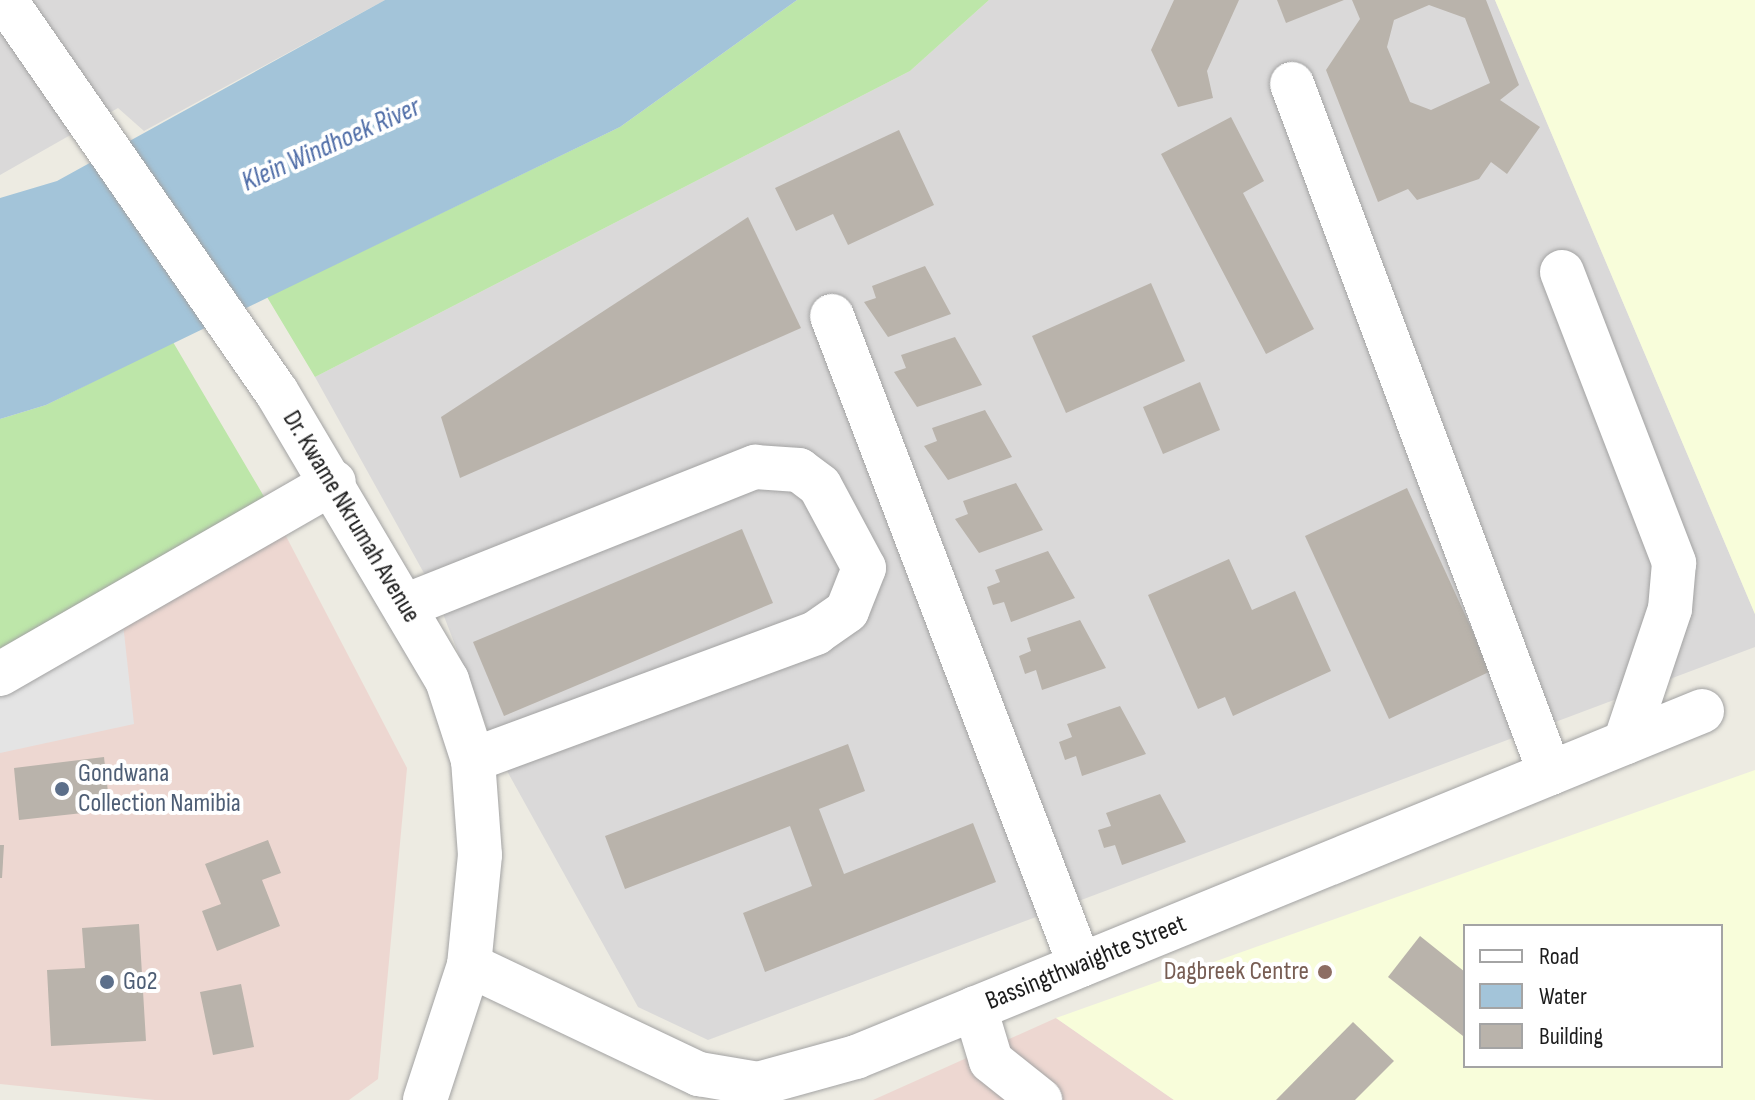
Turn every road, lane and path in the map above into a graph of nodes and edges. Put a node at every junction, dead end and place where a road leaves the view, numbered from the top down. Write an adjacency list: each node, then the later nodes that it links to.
1 (5, 0): 5 (street, Dr. Kwame Nkrumah Avenue)
2 (1292, 84): 11 (street)
3 (1562, 272): 9 (street)
4 (832, 316): 13 (street)
5 (334, 482): 6 (street, Dr. Kwame Nkrumah Avenue); 7 (street)
6 (405, 606): 10 (street, Dr. Kwame Nkrumah Avenue); 10 (street)
7 (0, 674)
8 (1702, 711): 9 (street, Bassingthwaighte Street)
9 (1625, 743): 11 (street, Bassingthwaighte Street)
10 (473, 760): 12 (street, Dr. Kwame Nkrumah Avenue)
11 (1550, 773): 13 (street, Bassingthwaighte Street)
12 (469, 965): 14 (street, Bassingthwaighte Street); 15 (street, Dr. Kwame Nkrumah Avenue)
13 (1080, 965): 14 (street, Bassingthwaighte Street)
14 (975, 1008): 16 (street)
15 (425, 1100)
16 (1040, 1100)

